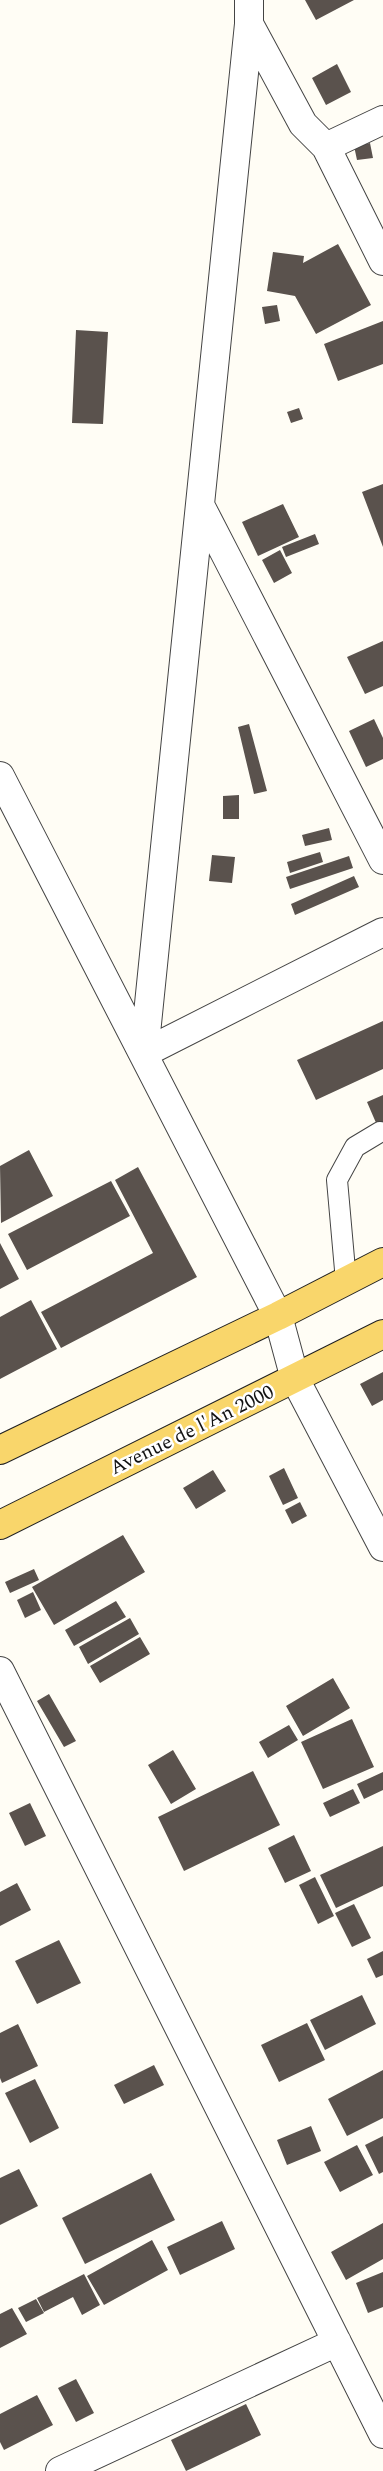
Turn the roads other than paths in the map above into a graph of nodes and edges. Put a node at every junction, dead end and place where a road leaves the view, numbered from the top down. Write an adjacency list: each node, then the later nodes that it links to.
1 (249, 12): 3 (street); 5 (street)
2 (383, 120): 3 (street)
3 (326, 147): 4 (street)
4 (383, 261)
5 (200, 505): 7 (street); 9 (street)
6 (0, 776): 9 (street)
7 (383, 860)
8 (383, 932): 9 (street)
9 (144, 1053): 13 (street)
10 (380, 1132): 12 (lane)
11 (383, 1262): 12 (main road)
12 (346, 1281): 13 (main road)
13 (278, 1316): 15 (street); 16 (main road)
14 (383, 1334): 15 (main road, Avenue de l'An 2000)
15 (295, 1379): 17 (main road, Avenue de l'An 2000); 18 (street)
16 (0, 1450)
17 (0, 1525)
18 (383, 1546)
19 (0, 1671): 20 (street)
20 (337, 2342): 21 (street); 22 (street)
21 (383, 2434)
22 (60, 2471)

